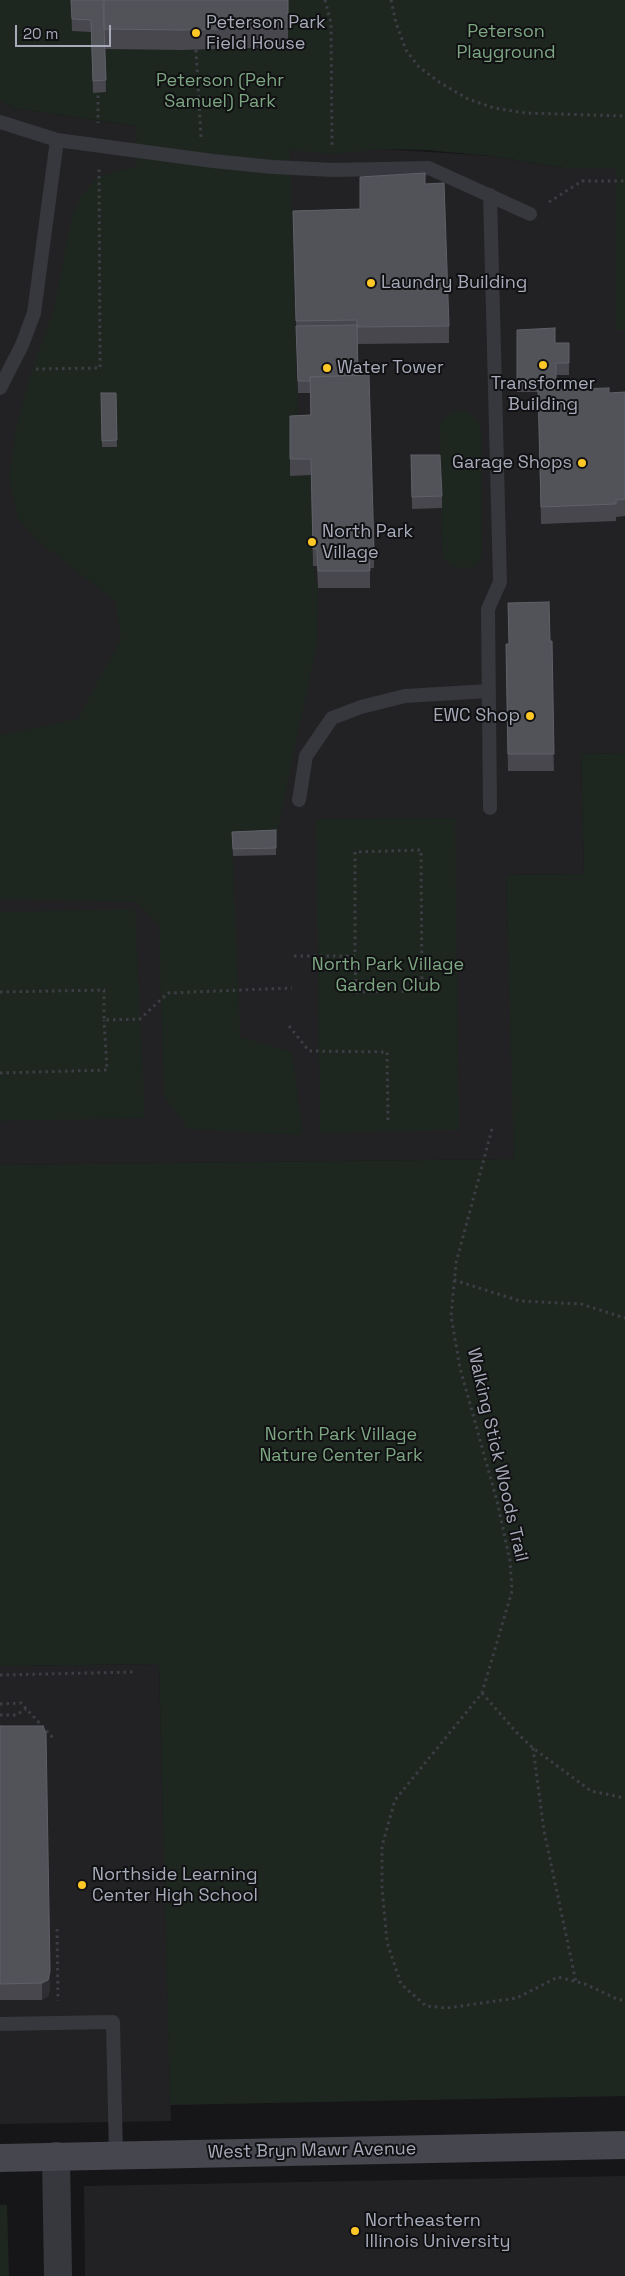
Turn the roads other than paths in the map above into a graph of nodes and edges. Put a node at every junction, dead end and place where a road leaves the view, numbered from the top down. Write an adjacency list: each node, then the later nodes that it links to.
1 (0, 122): 2 (lane)
2 (57, 140): 3 (lane); 5 (lane)
3 (490, 194): 4 (lane); 6 (lane)
4 (530, 214)
5 (0, 388)
6 (489, 691): 7 (lane); 8 (lane)
7 (299, 800)
8 (490, 808)
9 (0, 2024): 11 (lane)
10 (625, 2145): 11 (street, West Bryn Mawr Avenue)
11 (116, 2155): 12 (street, West Bryn Mawr Avenue)
12 (56, 2156): 13 (street, West Bryn Mawr Avenue); 14 (street)
13 (0, 2158)
14 (58, 2276)

